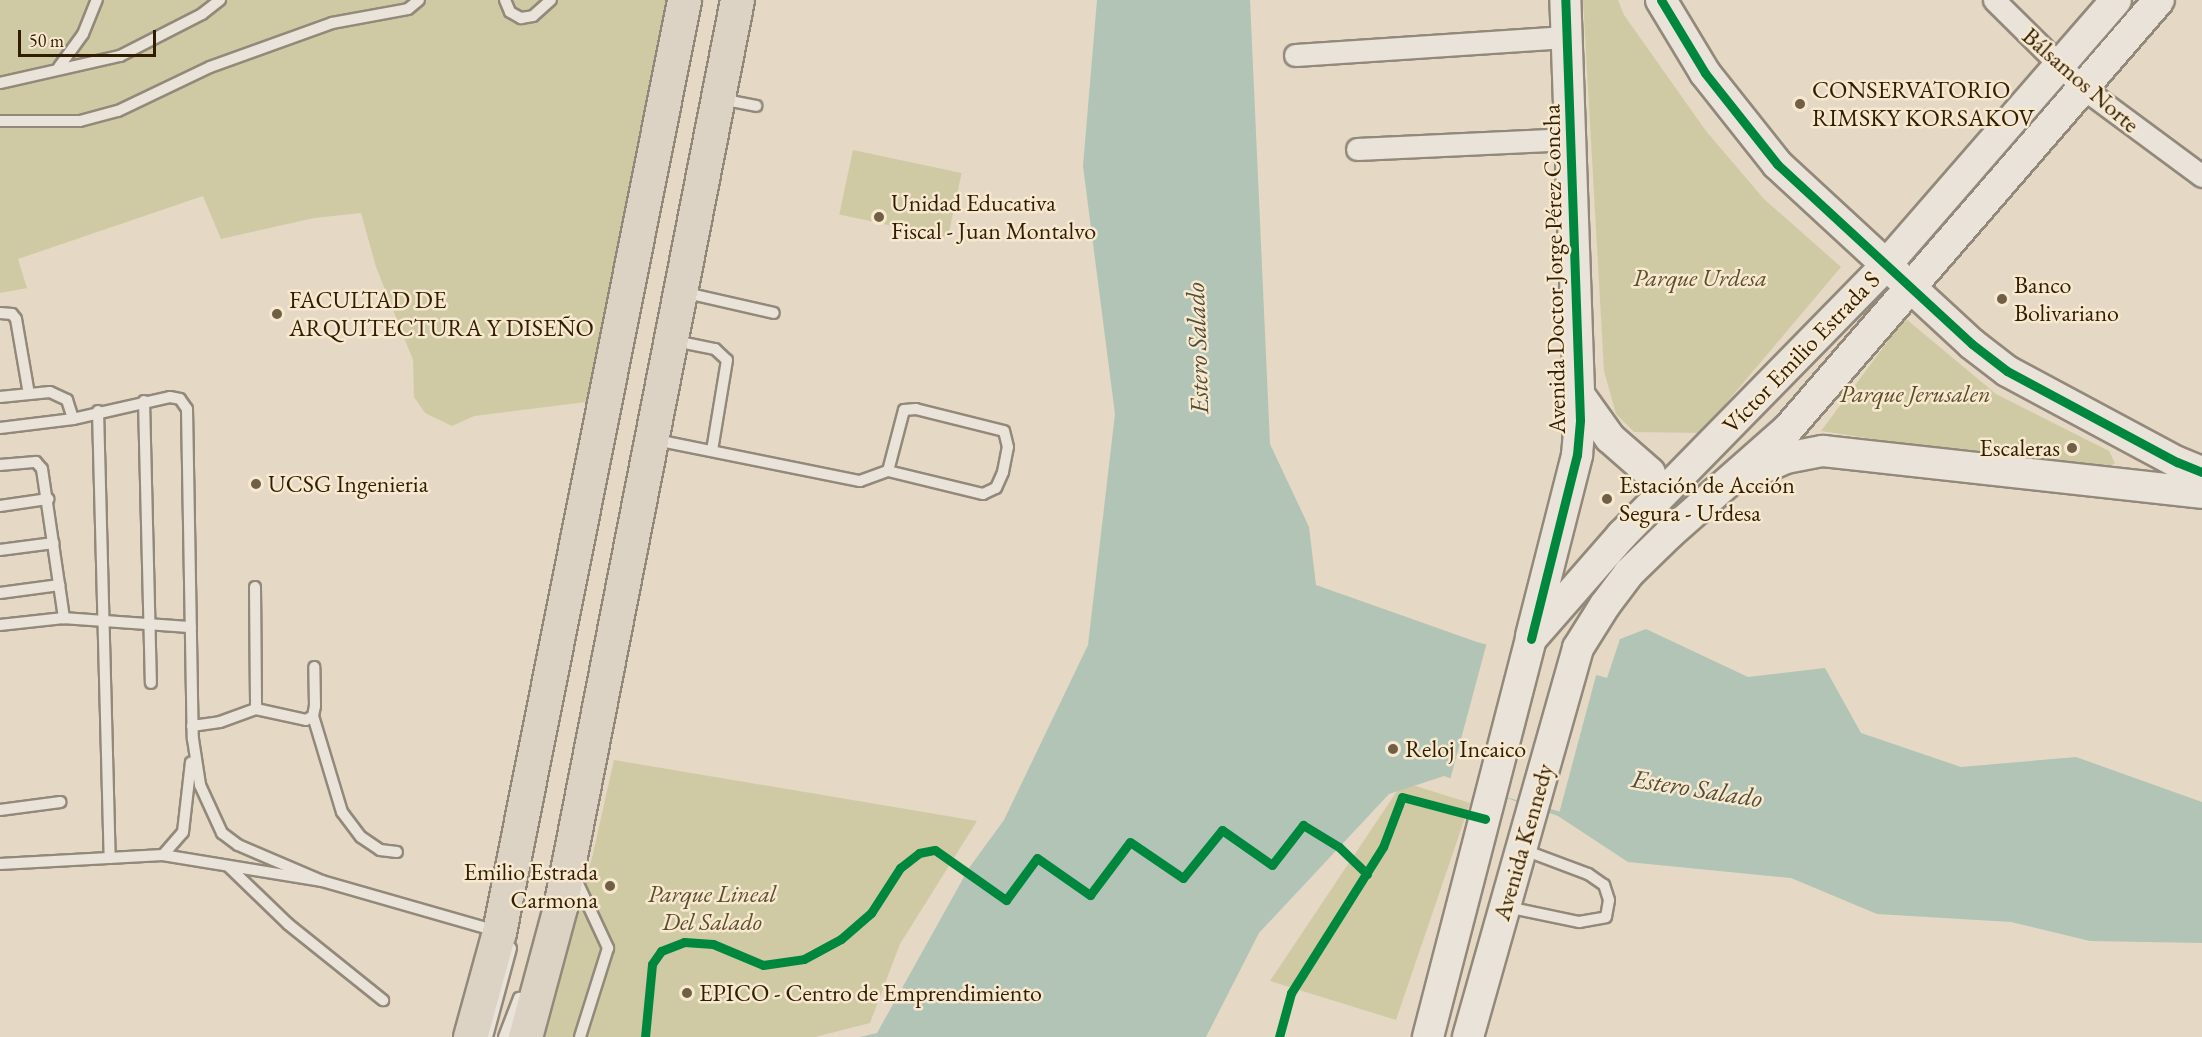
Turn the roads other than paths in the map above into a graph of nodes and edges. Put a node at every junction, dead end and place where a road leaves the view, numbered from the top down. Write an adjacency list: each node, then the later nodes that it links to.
1 (98, 0): 17 (lane)
2 (220, 0): 17 (lane)
3 (419, 0): 22 (lane)
4 (505, 0): 5 (lane)
5 (550, 0)
6 (684, 0): 80 (main road)
7 (724, 0): 28 (lane)
8 (737, 0): 20 (main road)
9 (1564, 0): 14 (main road, Avenida Doctor Jorge Pérez Concha)
10 (1661, 0): 26 (main road)
11 (1994, 0): 16 (street, Bálsamos Norte)
12 (2116, 0): 16 (main road, Víctor Emilio Estrada S)
13 (2159, 0): 19 (main road, Víctor Emilio Estrada S)
14 (1566, 37): 15 (street); 23 (main road, Avenida Doctor Jorge Pérez Concha)
15 (1295, 55)
16 (2061, 64): 19 (street, Bálsamos Norte); 26 (main road, Víctor Emilio Estrada S)
17 (59, 67): 18 (lane)
18 (0, 83)
19 (2083, 88): 25 (street, Bálsamos Norte); 27 (main road, Víctor Emilio Estrada S)
20 (718, 98): 21 (lane); 28 (main road)
21 (756, 106)
22 (0, 121)
23 (1570, 139): 24 (street); 32 (main road, Avenida Doctor Jorge Pérez Concha)
24 (1357, 149)
25 (2202, 176)
26 (1885, 266): 27 (main road); 45 (main road, Víctor Emilio Estrada S)
27 (1908, 288): 38 (main road); 48 (main road, Víctor Emilio Estrada S)
28 (668, 310): 30 (lane); 39 (main road); 40 (lane)
29 (0, 313): 31 (lane)
30 (774, 313)
31 (29, 394): 33 (lane); 36 (lane)
32 (1580, 396): 41 (main road, Avenida Doctor Jorge Pérez Concha); 45 (main road)
33 (0, 397)
34 (144, 401): 35 (lane); 59 (lane); 60 (lane)
35 (98, 411): 36 (lane); 57 (lane)
36 (73, 419): 37 (lane)
37 (0, 428)
38 (2123, 433): 44 (main road); 46 (main road)
39 (650, 439): 40 (lane); 75 (main road)
40 (712, 451): 43 (lane)
41 (1577, 455): 45 (main road); 61 (main road, Avenida Doctor Jorge Pérez Concha)
42 (0, 465): 49 (lane)
43 (888, 471): 43 (lane)
44 (2202, 472)
45 (1662, 478): 61 (main road, Víctor Emilio Estrada S)
46 (2105, 482): 47 (main road); 48 (main road)
47 (2202, 493)
48 (1714, 496): 62 (main road, Víctor Emilio Estrada S)
49 (48, 499): 50 (lane); 51 (lane)
50 (0, 506)
51 (54, 543): 52 (lane); 53 (lane)
52 (0, 550)
53 (59, 585): 55 (lane); 56 (lane)
54 (255, 587): 65 (lane)
55 (0, 594)
56 (64, 618): 57 (lane); 58 (lane)
57 (106, 621): 59 (lane); 74 (lane)
58 (0, 625)
59 (150, 625): 60 (lane); 64 (lane)
60 (191, 627): 67 (lane)
61 (1530, 642): 88 (main road, Avenida Kennedy)
62 (1578, 648): 71 (main road, Avenida Kennedy)
63 (314, 667): 66 (lane)
64 (151, 683)
65 (256, 709): 66 (lane); 67 (lane)
66 (313, 716): 72 (lane)
67 (192, 726): 68 (lane)
68 (193, 739): 73 (lane); 78 (lane)
69 (60, 802): 70 (lane)
70 (0, 810)
71 (1521, 848): 79 (main road, Avenida Kennedy); 79 (lane)
72 (397, 852)
73 (163, 855): 74 (lane); 77 (lane)
74 (110, 858): 76 (lane)
75 (568, 863): 86 (main road); 87 (lane)
76 (0, 864)
77 (227, 866): 78 (lane); 82 (lane)
78 (322, 881): 80 (lane)
79 (1504, 906): 89 (main road, Avenida Kennedy)
80 (506, 935): 83 (main road); 84 (lane)
81 (524, 983): 85 (lane)
82 (383, 1000)
83 (470, 1037)
84 (487, 1037)
85 (504, 1037)
86 (525, 1037)
87 (580, 1037)
88 (1428, 1037)
89 (1468, 1037)

